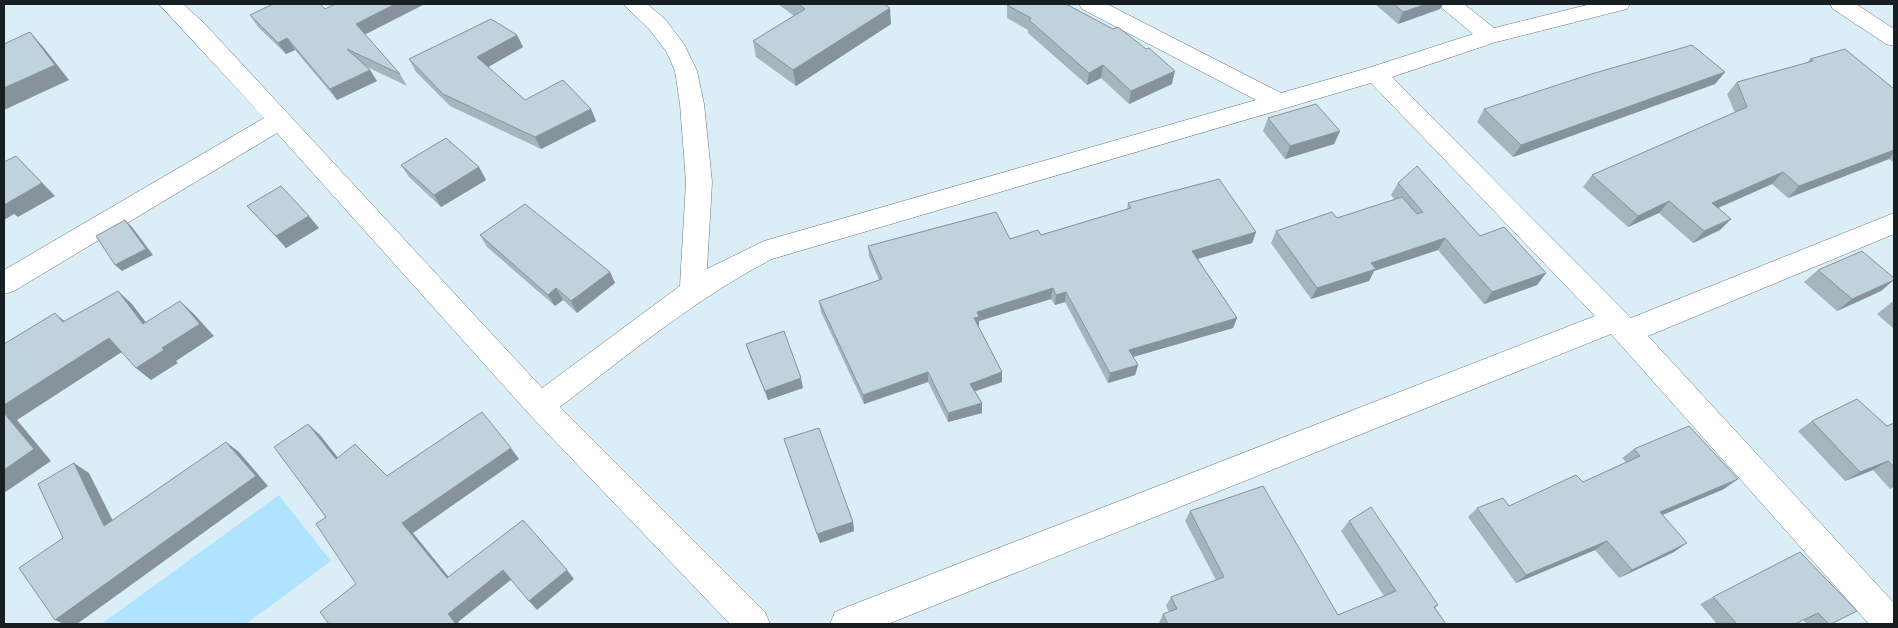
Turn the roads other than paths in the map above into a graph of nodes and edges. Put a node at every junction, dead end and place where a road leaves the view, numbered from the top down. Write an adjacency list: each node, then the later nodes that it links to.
1 (170, 4): 11 (street)
2 (634, 4): 14 (street)
3 (1090, 4): 10 (street)
4 (1452, 4): 7 (street)
5 (1619, 4): 7 (street)
6 (1841, 4): 8 (street)
7 (1490, 36): 9 (street)
8 (1894, 39)
9 (1376, 74): 10 (street); 15 (street)
10 (1279, 102): 14 (street)
11 (280, 120): 13 (street); 16 (street)
12 (1894, 224): 15 (street)
13 (4, 283)
14 (693, 290): 16 (street)
15 (1621, 326): 18 (street); 19 (street)
16 (540, 406): 17 (street)
17 (753, 624)
18 (847, 624)
19 (1891, 624)

